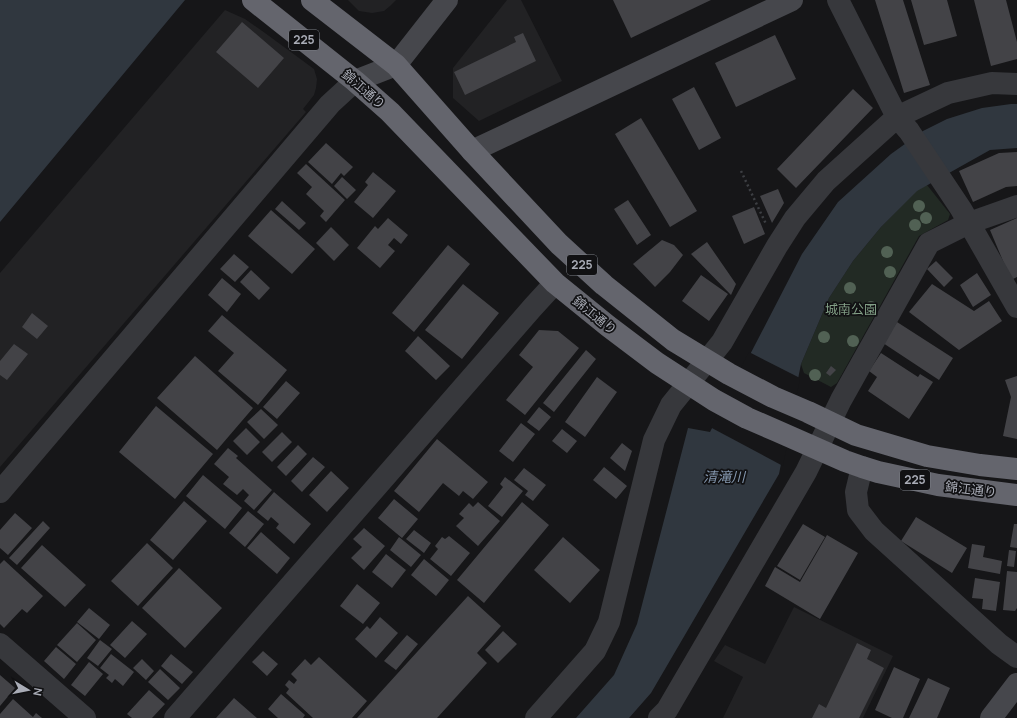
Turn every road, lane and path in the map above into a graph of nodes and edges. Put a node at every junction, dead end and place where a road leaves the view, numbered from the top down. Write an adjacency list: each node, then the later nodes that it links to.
1 (253, 0): 7 (highway, 錦江通り / 225)
2 (312, 0): 6 (highway, 錦江通り / 225)
3 (447, 0): 6 (street)
4 (792, 0): 10 (street)
5 (838, 0): 9 (street)
6 (396, 65): 7 (street); 10 (highway, 錦江通り / 225)
7 (355, 80): 15 (highway, 錦江通り / 225); 23 (street)
8 (1017, 84): 9 (street)
9 (904, 124): 13 (street); 14 (street)
10 (472, 151): 17 (highway, 錦江通り / 225)
11 (741, 171): 14 (path)
12 (1017, 206): 13 (street)
13 (969, 223): 16 (street); 19 (street)
14 (776, 246): 17 (street)
15 (555, 283): 18 (highway, 錦江通り / 225); 29 (street)
16 (1017, 307)
17 (707, 360): 18 (street); 19 (highway, 錦江通り / 225)
18 (689, 383): 20 (highway, 錦江通り / 225); 30 (street)
19 (825, 420): 20 (street); 22 (highway, 錦江通り / 225)
20 (811, 447): 21 (highway, 錦江通り / 225); 31 (street)
21 (862, 467): 24 (highway, 錦江通り / 225); 26 (street)
22 (1017, 469)
23 (0, 492)
24 (1017, 495)
25 (0, 644): 28 (street)
26 (1017, 657)
27 (1017, 684): 32 (street)
28 (85, 718)
29 (175, 718)
30 (536, 718)
31 (660, 718)
32 (991, 718)

